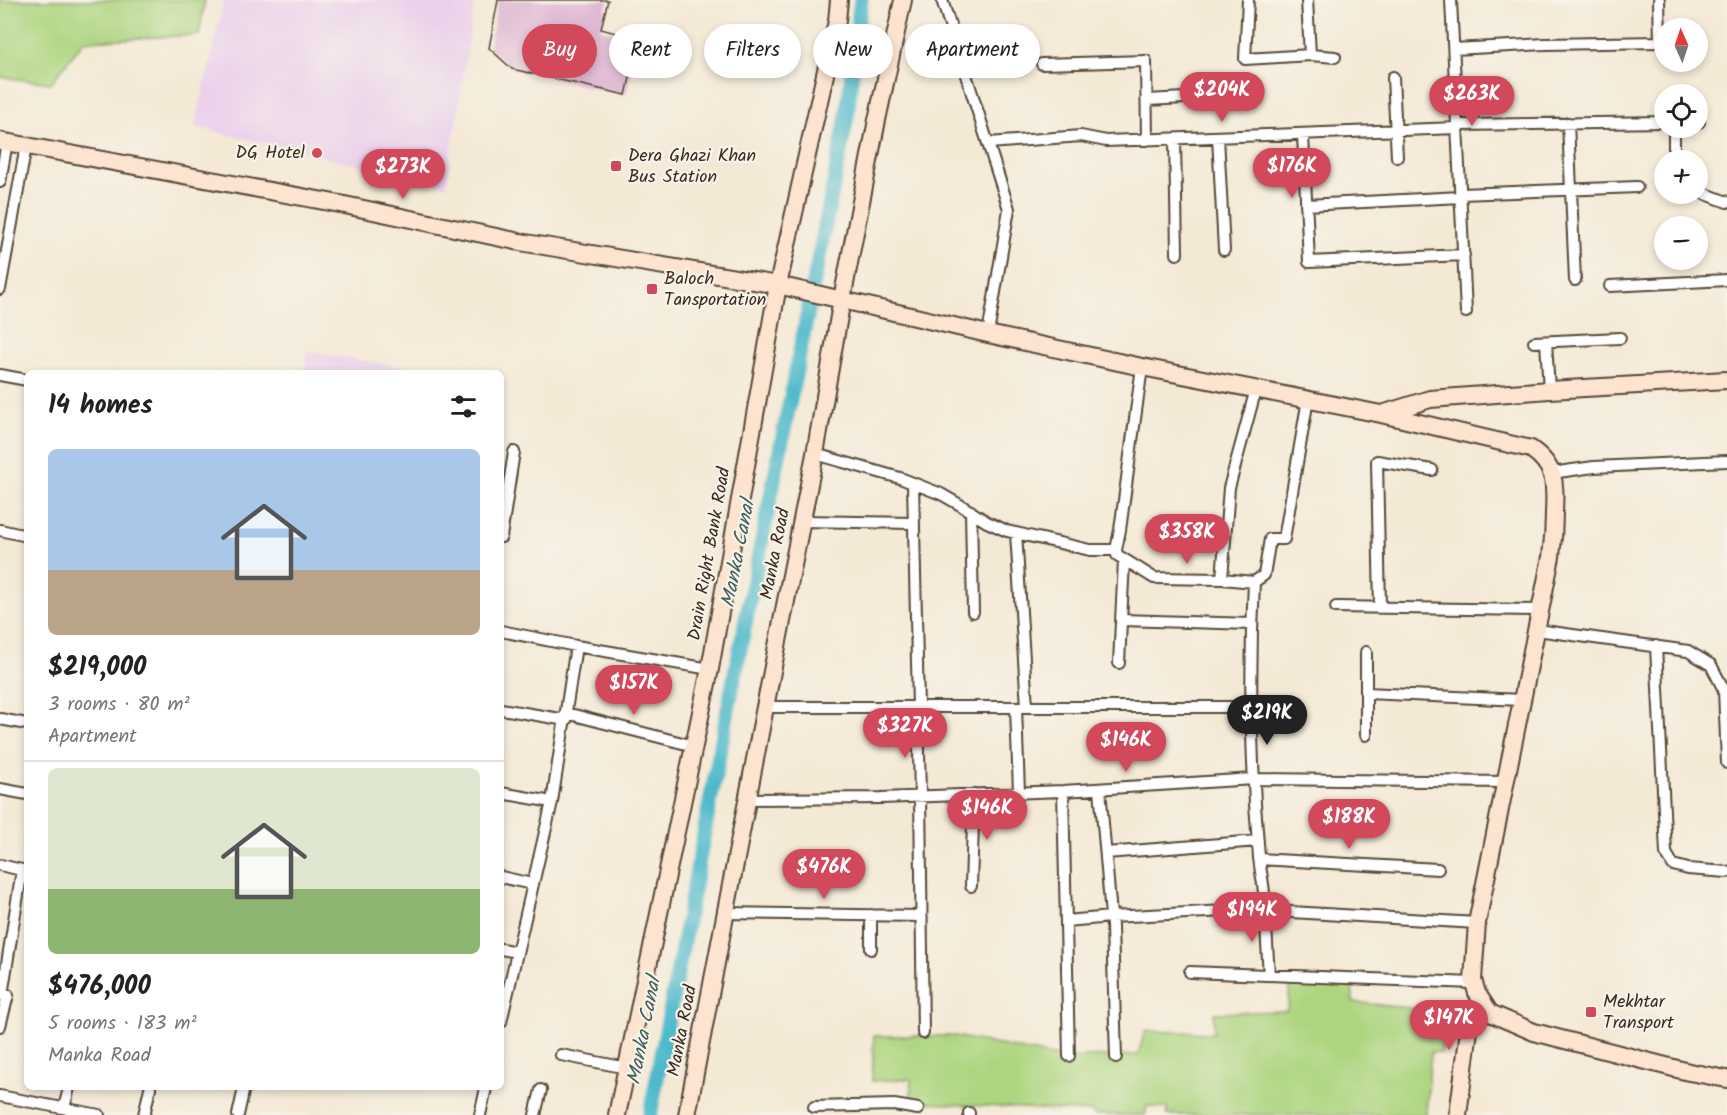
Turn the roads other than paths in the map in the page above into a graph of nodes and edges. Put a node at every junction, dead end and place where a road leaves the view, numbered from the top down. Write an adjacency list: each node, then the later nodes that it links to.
1 (839, 0): 40 (main road, Drain Right Bank Road)
2 (903, 0): 43 (main road, Manka Road)
3 (942, 0): 25 (street)
4 (1248, 0): 10 (street)
5 (1307, 0): 10 (street)
6 (1451, 0): 7 (street); 9 (street)
7 (1459, 0)
8 (1659, 0): 9 (street)
9 (1454, 49): 18 (street)
10 (1310, 55): 11 (street)
11 (1335, 57)
12 (1042, 64): 15 (street)
13 (1393, 77): 19 (street)
14 (1242, 95): 15 (street)
15 (1147, 100): 23 (street)
16 (1654, 122): 17 (street)
17 (1568, 123): 18 (street); 30 (street)
18 (1457, 126): 19 (street); 31 (street)
19 (1396, 131): 20 (street); 27 (street)
20 (1303, 135): 21 (street); 34 (street)
21 (1218, 137): 22 (street); 35 (street)
22 (1175, 139): 23 (street); 36 (street)
23 (1147, 140): 25 (street)
24 (3, 141): 26 (main road); 28 (street)
25 (988, 143): 45 (street)
26 (26, 146): 40 (main road); 42 (street)
27 (1397, 157)
28 (0, 182)
29 (1637, 187): 30 (street)
30 (1571, 189): 31 (street); 38 (street)
31 (1461, 195): 34 (street); 37 (street)
32 (1708, 195): 33 (street)
33 (1727, 202)
34 (1306, 205): 37 (street)
35 (1224, 250)
36 (1177, 254)
37 (1464, 255): 44 (street)
38 (1575, 280)
39 (1727, 280): 41 (street)
40 (778, 285): 43 (main road); 84 (main road, Drain Right Bank Road)
41 (1610, 286)
42 (0, 289)
43 (842, 299): 45 (main road); 56 (main road, Manka Road)
44 (1466, 312)
45 (988, 334): 47 (main road)
46 (1620, 338): 52 (street)
47 (1142, 367): 51 (main road); 68 (street)
48 (0, 375): 49 (street)
49 (24, 379)
50 (1727, 380): 52 (main road)
51 (1256, 389): 53 (main road); 70 (street)
52 (1549, 390): 54 (main road)
53 (1308, 399): 54 (main road); 71 (street)
54 (1381, 414): 59 (main road)
55 (514, 452): 62 (street)
56 (815, 454): 60 (street); 63 (main road, Manka Road)
57 (1727, 461): 59 (street)
58 (1432, 470): 73 (street)
59 (1551, 473): 74 (main road)
60 (913, 483): 61 (street); 64 (street)
61 (971, 511): 66 (street); 75 (street)
62 (504, 517)
63 (802, 521): 64 (street); 87 (main road, Manka Road)
64 (914, 523): 90 (street)
65 (0, 530): 67 (street)
66 (1016, 533): 68 (street); 88 (street)
67 (24, 535)
68 (1116, 550): 69 (street)
69 (1124, 560): 70 (street); 76 (street)
70 (1222, 579): 71 (street)
71 (1254, 582): 77 (street)
72 (1336, 608): 73 (street)
73 (1380, 608): 74 (street)
74 (1541, 610): 78 (main road)
75 (973, 612)
76 (1122, 620): 77 (street); 83 (street)
77 (1252, 624): 89 (street)
78 (1537, 630): 81 (street); 86 (main road)
79 (504, 632): 80 (street)
80 (576, 646): 84 (street); 92 (street)
81 (1656, 646): 97 (street); 115 (street)
82 (1366, 652): 85 (street)
83 (1119, 663)
84 (710, 669): 96 (main road, Drain Right Bank Road)
85 (1366, 693): 86 (street); 95 (street)
86 (1522, 700): 99 (main road)
87 (765, 707): 90 (street); 108 (main road, Manka Road)
88 (1021, 707): 89 (street); 90 (street); 104 (street)
89 (1252, 707): 98 (street)
90 (917, 708): 107 (street)
91 (504, 709): 92 (street)
92 (566, 717): 96 (street); 109 (street)
93 (0, 719): 94 (street)
94 (24, 723)
95 (1366, 735)
96 (693, 746): 141 (main road, Drain Right Bank Road)
97 (1727, 763)
98 (1254, 779): 99 (street); 101 (street); 110 (street)
99 (1505, 782): 126 (main road)
100 (0, 789): 103 (street)
101 (1100, 789): 102 (street); 111 (street)
102 (1064, 791): 104 (street); 125 (street)
103 (24, 793)
104 (1019, 793): 106 (street)
105 (504, 794): 109 (street)
106 (974, 794): 107 (street); 119 (street)
107 (920, 796): 108 (street); 123 (street)
108 (747, 799): 121 (main road, Manka Road)
109 (552, 802): 117 (street)
110 (1258, 841): 111 (street); 112 (street)
111 (1106, 853): 124 (street)
112 (1259, 859): 114 (street); 120 (street)
113 (0, 865): 118 (street)
114 (1438, 869)
115 (1727, 872)
116 (504, 878): 117 (street)
117 (532, 884): 129 (street)
118 (23, 886): 132 (street)
119 (971, 886)
120 (1264, 909): 124 (street); 126 (street); 131 (street)
121 (726, 913): 122 (street); 160 (main road, Manka Road)
122 (871, 915): 123 (street); 127 (street)
123 (921, 916): 137 (street)
124 (1111, 917): 125 (street); 140 (street)
125 (1066, 921): 139 (street)
126 (1477, 923): 133 (main road)
127 (872, 949)
128 (504, 950): 129 (street)
129 (517, 952): 135 (street)
130 (1190, 972): 131 (street)
131 (1269, 975): 133 (street)
132 (3, 977): 136 (street)
133 (1474, 983): 134 (main road)
134 (1483, 1004): 142 (main road); 161 (main road)
135 (504, 1009)
136 (0, 1026)
137 (923, 1033)
138 (561, 1055): 141 (street)
139 (1069, 1056)
140 (1116, 1057)
141 (627, 1068): 159 (main road, Drain Right Bank Road)
142 (1727, 1079)
143 (68, 1090): 150 (street)
144 (150, 1090): 155 (street)
145 (244, 1090): 156 (street)
146 (486, 1090): 157 (street)
147 (541, 1090): 158 (street)
148 (0, 1096): 150 (street)
149 (814, 1107): 152 (street)
150 (64, 1108): 153 (street)
151 (918, 1109): 152 (street)
152 (894, 1110)
153 (86, 1114): 154 (street)
154 (99, 1115)
155 (144, 1115)
156 (238, 1115)
157 (480, 1115)
158 (535, 1115)
159 (617, 1115)
160 (687, 1115)
161 (1458, 1115)

